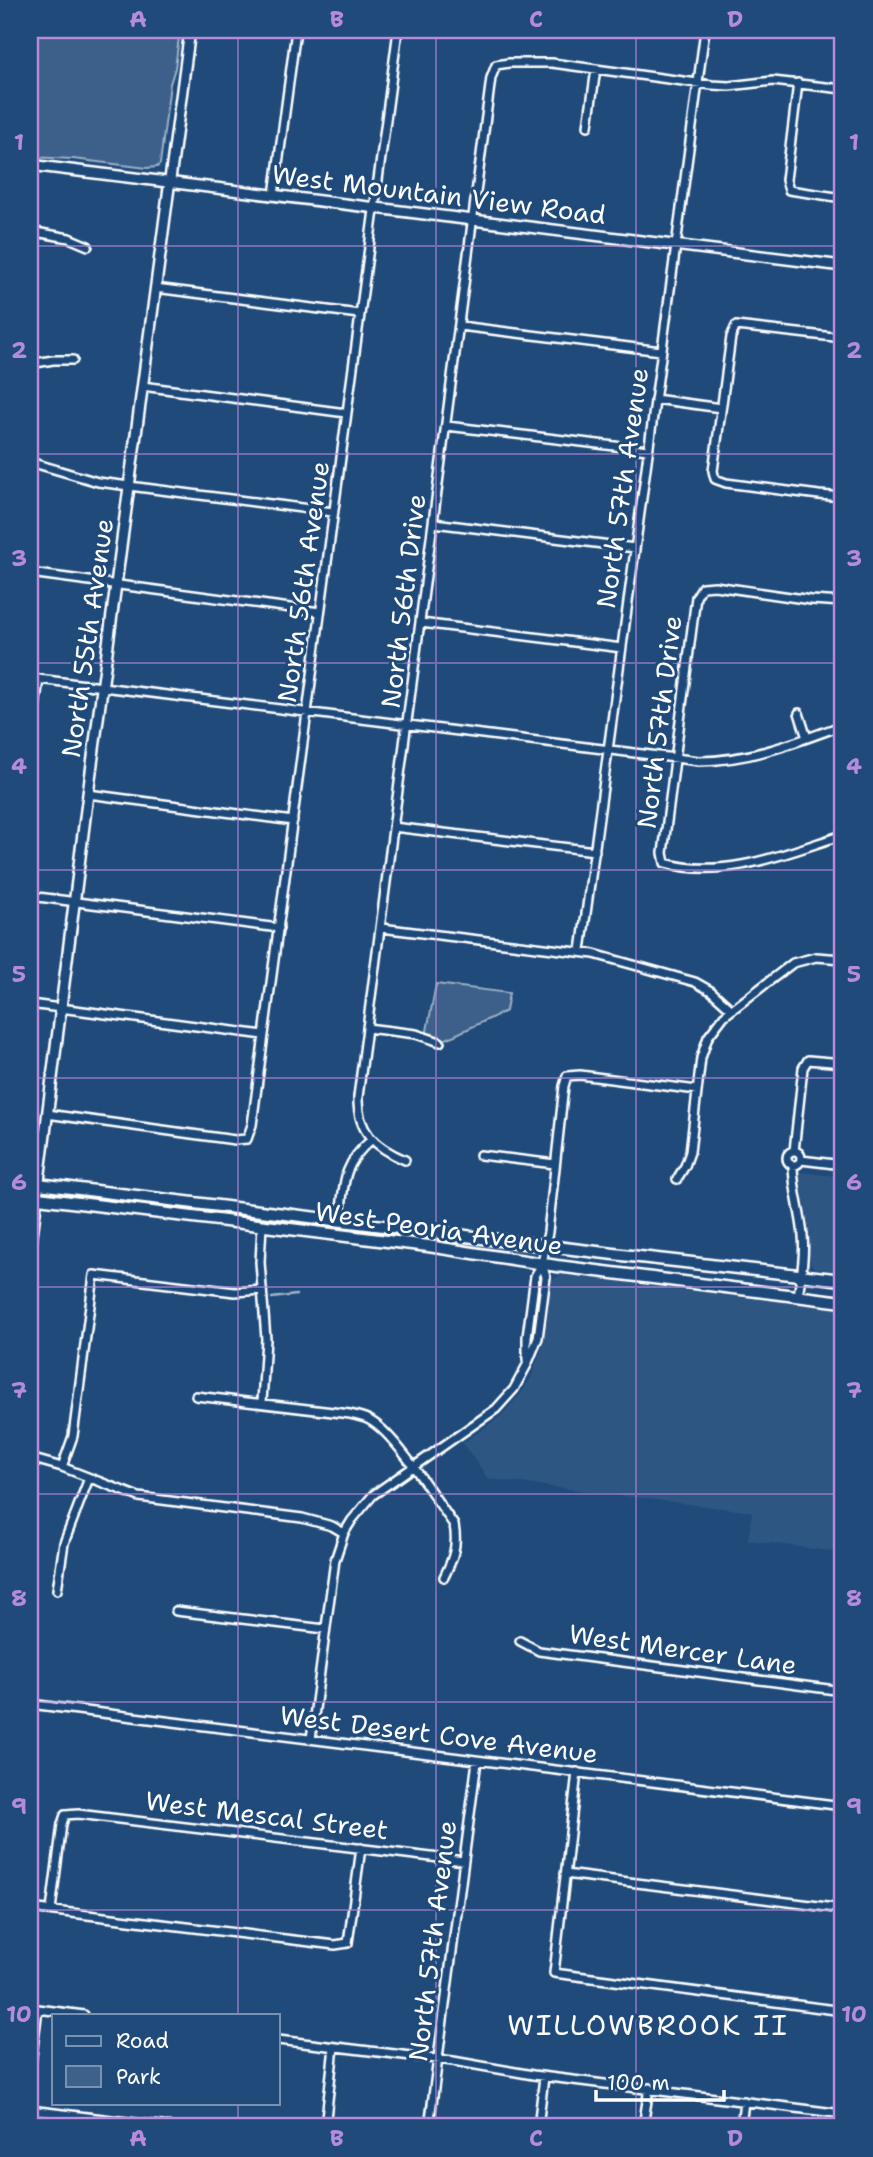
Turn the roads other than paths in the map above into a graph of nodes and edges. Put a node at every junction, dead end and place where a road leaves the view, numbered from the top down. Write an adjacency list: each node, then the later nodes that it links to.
1 (190, 30): 11 (street, North 55th Avenue)
2 (296, 30): 12 (street)
3 (398, 30): 14 (street, North 56th Avenue)
4 (705, 30): 6 (street, North 57th Avenue)
5 (596, 69): 6 (street); 9 (street); 15 (street, North 56th Drive)
6 (698, 83): 7 (street); 17 (street, North 57th Avenue)
7 (798, 83): 8 (street); 13 (street)
8 (843, 89)
9 (588, 126)
10 (30, 165): 11 (street, West Mountain View Road)
11 (170, 182): 12 (street, West Mountain View Road); 20 (street, North 55th Avenue)
12 (274, 195): 14 (street, West Mountain View Road)
13 (843, 198)
14 (374, 208): 15 (street, West Mountain View Road); 21 (street, North 56th Avenue)
15 (474, 220): 17 (street, West Mountain View Road); 22 (street, North 56th Drive)
16 (30, 231): 18 (street)
17 (676, 244): 19 (street, West Mountain View Road); 24 (street, North 57th Avenue)
18 (88, 246)
19 (843, 266)
20 (155, 288): 21 (street); 29 (street, North 55th Avenue)
21 (359, 314): 32 (street, North 56th Avenue)
22 (460, 326): 24 (street); 33 (street, North 56th Drive)
23 (843, 338): 31 (street)
24 (662, 351): 30 (street, North 57th Avenue)
25 (73, 360): 26 (street)
26 (30, 364)
27 (843, 379): 28 (street)
28 (842, 385)
29 (142, 386): 32 (street); 36 (street, North 55th Avenue)
30 (655, 399): 31 (street); 34 (street, North 57th Avenue)
31 (722, 408): 37 (street)
32 (346, 413): 38 (street, North 56th Avenue)
33 (447, 426): 34 (street); 39 (street, North 56th Drive)
34 (648, 450): 40 (street, North 57th Avenue)
35 (30, 462): 36 (street)
36 (128, 486): 38 (street); 42 (street, North 55th Avenue)
37 (843, 496)
38 (333, 512): 44 (street, North 56th Avenue)
39 (434, 523): 40 (street); 45 (street, North 56th Drive)
40 (635, 548): 46 (street, North 57th Avenue)
41 (30, 573): 42 (street)
42 (116, 586): 44 (street); 49 (street, North 55th Avenue)
43 (843, 602): 57 (street, North 57th Drive)
44 (320, 611): 50 (street, North 56th Avenue)
45 (421, 623): 46 (street); 52 (street, North 56th Drive)
46 (622, 648): 56 (street, North 57th Avenue)
47 (30, 678): 48 (street)
48 (39, 679): 49 (street); 55 (street)
49 (102, 687): 50 (street); 58 (street, North 55th Avenue)
50 (307, 712): 52 (street); 59 (street, North 56th Avenue)
51 (799, 713): 54 (street)
52 (408, 725): 56 (street); 60 (street, North 56th Drive)
53 (843, 725): 54 (street)
54 (807, 738): 57 (street)
55 (30, 745)
56 (608, 750): 57 (street); 62 (street, North 57th Avenue)
57 (676, 759): 61 (street, North 57th Drive)
58 (88, 794): 59 (street); 64 (street, North 55th Avenue)
59 (293, 821): 65 (street, North 56th Avenue)
60 (393, 827): 62 (street); 66 (street, North 56th Drive)
61 (843, 835)
62 (595, 852): 67 (street, North 57th Avenue)
63 (30, 896): 64 (street)
64 (74, 901): 65 (street); 70 (street, North 55th Avenue)
65 (279, 928): 73 (street, North 56th Avenue)
66 (381, 928): 67 (street); 72 (street, North 56th Drive)
67 (581, 951): 71 (street)
68 (843, 959): 71 (street)
69 (30, 1004): 70 (street)
70 (61, 1008): 73 (street); 77 (street, North 55th Avenue)
71 (731, 1009): 76 (street)
72 (367, 1028): 74 (street); 78 (street, North 56th Drive)
73 (264, 1035): 77 (street, North 56th Avenue)
74 (440, 1042)
75 (843, 1063): 79 (street)
76 (697, 1090): 83 (street); 86 (street)
77 (47, 1114): 87 (street, North 55th Avenue)
78 (372, 1140): 81 (street); 89 (street)
79 (794, 1151): 82 (street); 84 (street)
80 (480, 1155): 83 (street)
81 (405, 1160)
82 (801, 1160): 84 (street); 85 (street)
83 (555, 1164): 91 (street)
84 (793, 1165): 94 (street)
85 (843, 1165)
86 (677, 1179)
87 (34, 1183): 88 (street, North 55th Avenue); 89 (main road, West Peoria Avenue)
88 (33, 1198): 90 (main road, West Peoria Avenue); 92 (street, North 55th Avenue)
89 (340, 1220): 91 (main road, West Peoria Avenue)
90 (262, 1226): 93 (main road, West Peoria Avenue); 96 (street)
91 (545, 1245): 93 (street); 94 (main road, West Peoria Avenue)
92 (30, 1252)
93 (542, 1264): 97 (main road, West Peoria Avenue); 103 (street)
94 (801, 1275): 95 (main road, West Peoria Avenue); 97 (street)
95 (843, 1280)
96 (262, 1290): 100 (street); 102 (street)
97 (798, 1296): 98 (main road, West Peoria Avenue)
98 (843, 1302)
99 (196, 1396): 100 (street)
100 (261, 1402): 103 (street)
101 (30, 1458): 102 (street)
102 (62, 1467): 104 (street)
103 (412, 1467): 105 (street); 106 (street)
104 (89, 1478): 105 (street); 107 (street)
105 (344, 1533): 109 (street)
106 (444, 1577)
107 (57, 1590)
108 (176, 1611): 109 (street)
109 (325, 1629): 113 (street)
110 (520, 1641): 111 (street, West Mercer Lane)
111 (843, 1691)
112 (30, 1704): 113 (street, West Desert Cove Avenue)
113 (311, 1739): 114 (street, West Desert Cove Avenue)
114 (477, 1761): 115 (street, West Desert Cove Avenue); 118 (street, North 57th Avenue)
115 (577, 1772): 116 (street, West Desert Cove Avenue); 119 (street)
116 (843, 1806)
117 (361, 1848): 118 (street, West Mescal Street); 122 (street, West Mescal Street); 122 (street)
118 (464, 1861): 127 (street, North 57th Avenue)
119 (565, 1874): 121 (street); 123 (street)
120 (30, 1908): 122 (street)
121 (843, 1909)
122 (51, 1910)
123 (843, 2011)
124 (74, 2014): 128 (street)
125 (280, 2040): 126 (street)
126 (334, 2047): 127 (street); 135 (street)
127 (438, 2059): 129 (street); 136 (street, North 57th Avenue)
128 (30, 2072)
129 (544, 2077): 130 (street); 137 (street)
130 (649, 2088): 131 (street); 138 (street)
131 (744, 2101): 133 (street); 139 (street)
132 (30, 2110): 134 (street)
133 (843, 2113)
134 (169, 2127)
135 (325, 2127)
136 (429, 2127)
137 (538, 2127)
138 (643, 2127)
139 (741, 2127)

